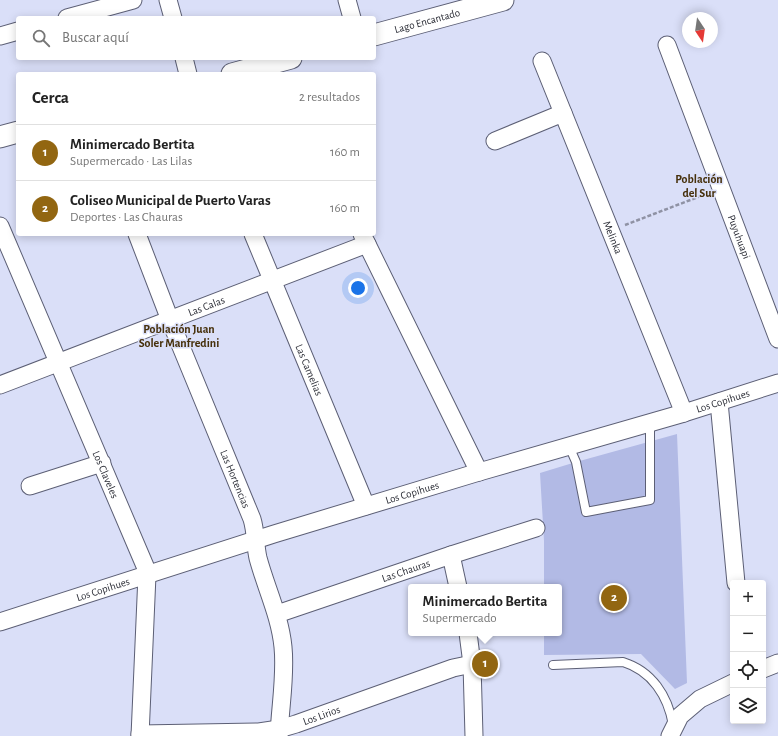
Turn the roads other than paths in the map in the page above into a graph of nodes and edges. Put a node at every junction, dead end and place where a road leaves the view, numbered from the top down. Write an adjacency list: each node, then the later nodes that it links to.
1 (133, 0): 6 (street)
2 (168, 0): 7 (street)
3 (347, 0): 8 (street)
4 (503, 0): 5 (street, Lago Encantado)
5 (450, 7): 10 (street, Lago Encantado)
6 (74, 16)
7 (172, 16)
8 (351, 16)
9 (16, 32): 11 (street)
10 (376, 34)
11 (0, 36)
12 (667, 45): 29 (street, Puyuhuapi)
13 (184, 60): 16 (street)
14 (542, 61): 18 (street, Melinka)
15 (285, 64): 17 (street)
16 (188, 72)
17 (243, 72)
18 (563, 113): 21 (street); 34 (street, Melinka)
19 (16, 133): 20 (street)
20 (0, 137)
21 (495, 140)
22 (0, 226): 26 (street, Los Claveles)
23 (138, 236): 28 (street, Las Hortencias)
24 (253, 236): 27 (street, Las Camelias)
25 (365, 239): 27 (street, Las Calas); 38 (street)
26 (5, 252): 30 (street, Los Claveles)
27 (272, 280): 28 (street, Las Calas); 40 (street, Las Camelias)
28 (170, 320): 30 (street, Las Calas); 42 (street, Las Hortencias)
29 (778, 339)
30 (59, 362): 32 (street, Las Calas); 37 (street, Los Claveles)
31 (778, 383): 33 (street, Los Copihues)
32 (0, 385)
33 (719, 402): 34 (street, Los Copihues); 45 (street)
34 (684, 413): 35 (street, Los Copihues)
35 (654, 422): 36 (street, Los Copihues); 36 (lane)
36 (569, 446): 38 (street, Los Copihues)
37 (102, 463): 39 (street); 44 (street, Los Claveles)
38 (479, 472): 40 (street, Los Copihues)
39 (30, 486)
40 (366, 506): 42 (street, Los Copihues)
41 (536, 528): 43 (street, Las Chauras)
42 (256, 540): 44 (street, Los Copihues); 47 (street, Las Hortencias)
43 (451, 555): 46 (street); 47 (street, Las Chauras)
44 (147, 575): 48 (street, Los Copihues); 57 (street, Los Claveles)
45 (736, 580)
46 (457, 584)
47 (277, 614): 55 (street, Las Hortencias)
48 (0, 622)
49 (468, 636): 51 (street)
50 (778, 662): 53 (street)
51 (472, 664): 55 (street, Los Lirios); 58 (street)
52 (554, 665): 56 (lane)
53 (766, 668)
54 (730, 684): 56 (street)
55 (279, 732): 57 (street, Los Lirios)
56 (672, 732)
57 (140, 735)
58 (474, 736)

